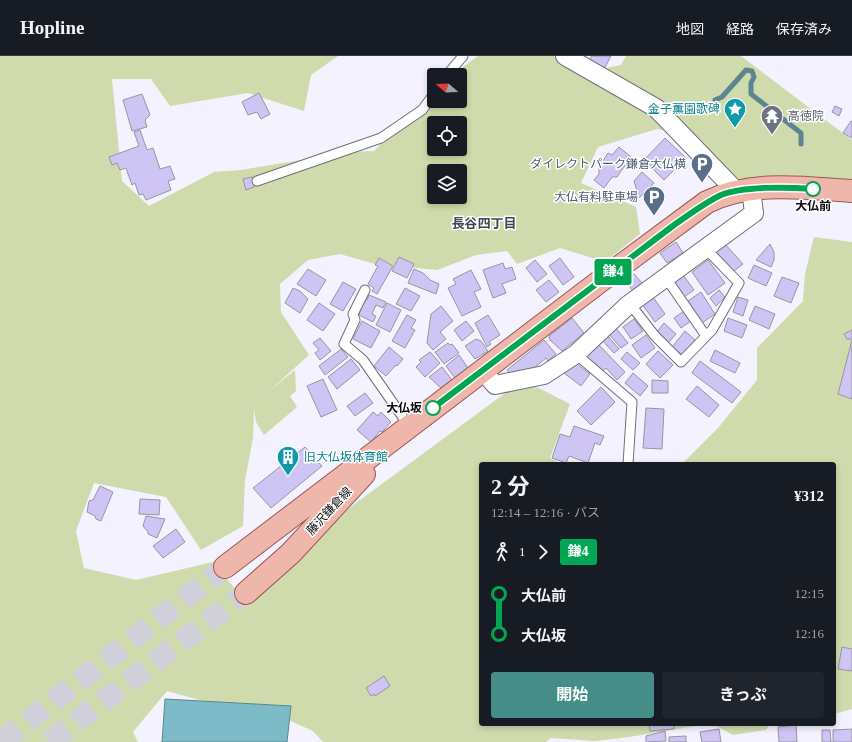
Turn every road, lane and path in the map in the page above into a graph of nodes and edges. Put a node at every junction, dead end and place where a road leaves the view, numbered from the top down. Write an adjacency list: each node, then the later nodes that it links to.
1 (463, 56): 3 (lane)
2 (564, 56): 6 (street)
3 (453, 68)
4 (427, 103): 5 (lane)
5 (257, 181)
6 (744, 190): 7 (main road, 藤沢鎌倉線); 8 (street); 14 (main road, 藤沢鎌倉線)
7 (852, 191)
8 (706, 249): 9 (street); 12 (lane)
9 (666, 278): 11 (street); 12 (lane)
10 (365, 290): 15 (lane)
11 (630, 304): 12 (lane); 13 (street)
12 (706, 336)
13 (576, 354): 14 (street); 16 (lane)
14 (483, 371): 15 (main road, 藤沢鎌倉線)
15 (409, 426): 17 (main road, 藤沢鎌倉線); 18 (main road, 藤沢鎌倉線)
16 (628, 462)
17 (225, 567)
18 (246, 593)

